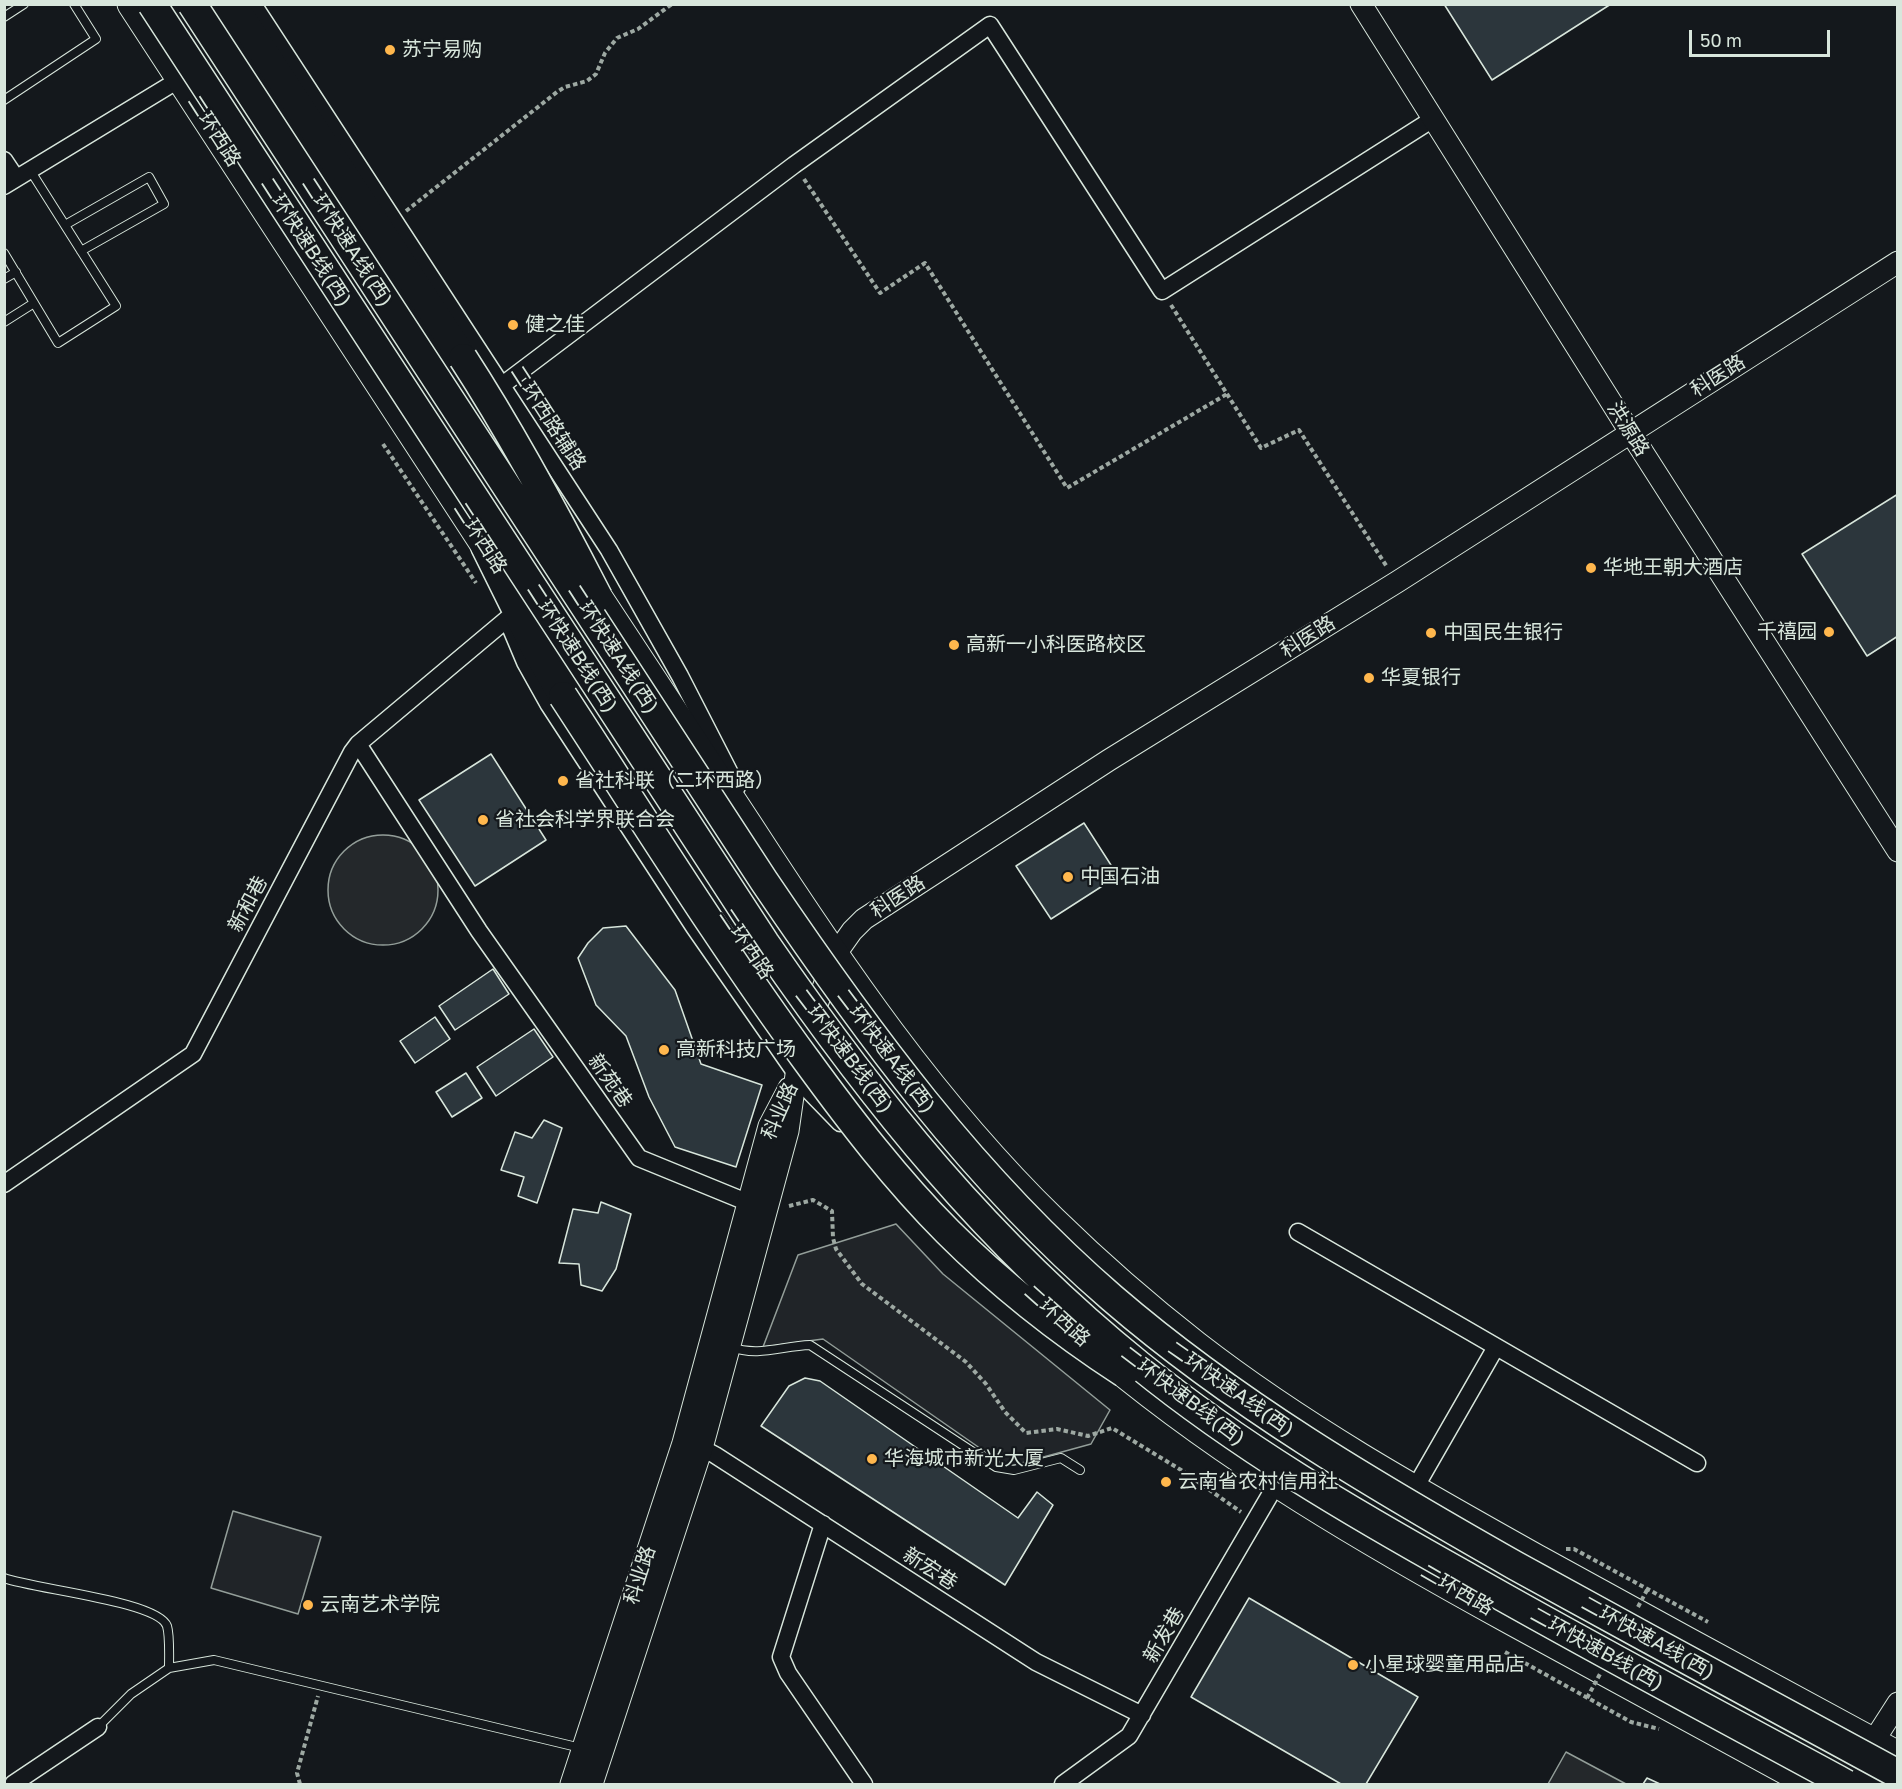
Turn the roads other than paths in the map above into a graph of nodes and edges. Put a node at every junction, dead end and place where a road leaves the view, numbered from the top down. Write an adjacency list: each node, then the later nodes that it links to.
1 (24, 4): 10 (lane)
2 (74, 4): 12 (lane)
3 (131, 4): 11 (main road, 二环西路)
4 (152, 4): 41 (highway, 二环快速B线(西), bridge)
5 (192, 4): 29 (highway, 二环快速A线(西), bridge)
6 (212, 4): 31 (main road)
7 (232, 4): 29 (highway, bridge)
8 (253, 4): 24 (street, 二环西路辅路)
9 (1362, 4): 13 (street, 洪源路)
10 (4, 17)
11 (180, 79): 15 (street); 26 (main road, 二环西路)
12 (4, 100)
13 (1433, 119): 24 (street); 25 (street, 洪源路)
14 (4, 160): 15 (street)
15 (17, 178): 16 (lane)
16 (65, 225): 17 (lane); 17 (lane)
17 (81, 251): 22 (lane)
18 (4, 253): 20 (lane)
19 (1898, 262): 25 (street, 科医路)
20 (16, 272): 21 (lane); 22 (lane)
21 (4, 279)
22 (34, 303): 23 (lane)
23 (4, 322)
24 (501, 386): 31 (street, 二环西路辅路)
25 (1630, 432): 30 (street, 洪源路); 32 (street, 科医路)
26 (485, 546): 27 (street); 33 (main road, 二环西路); 41 (highway, bridge)
27 (507, 618): 28 (street, 新和巷); 34 (street)
28 (358, 744): 35 (street, 新和巷); 37 (street, 新苑巷)
29 (677, 747): 56 (highway, 二环快速A线(西), bridge)
30 (1898, 851)
31 (778, 872): 32 (main road)
32 (835, 955): 33 (street, 科医路); 46 (main road)
33 (807, 1032): 34 (street, 科医路); 36 (main road, 二环西路)
34 (796, 1074): 36 (street); 37 (street, 科业路); 39 (street, 科业路)
35 (4, 1184)
36 (932, 1190): 45 (main road, 二环西路)
37 (749, 1203): 54 (street, 科业路)
38 (1298, 1232): 40 (street)
39 (730, 1347): 42 (street, 科业路); 44 (lane)
40 (1496, 1347): 43 (street); 46 (street)
41 (1251, 1446): 55 (highway, 二环快速B线(西), bridge)
42 (702, 1448): 47 (street, 新宏巷); 59 (street, 科业路)
43 (1697, 1463)
44 (1080, 1470)
45 (1277, 1483): 51 (street, 新发巷); 62 (main road, 二环西路)
46 (1415, 1488): 53 (main road)
47 (823, 1524): 51 (street, 新宏巷); 60 (street)
48 (4, 1578): 49 (lane)
49 (169, 1668): 52 (lane); 54 (lane)
50 (1898, 1704): 53 (street)
51 (1142, 1715): 61 (street, 新发巷)
52 (98, 1726): 57 (street)
53 (1873, 1742): 56 (main road)
54 (583, 1748): 58 (street, 科业路)
55 (1791, 1754): 63 (highway, bridge); 64 (highway, 二环快速B线(西), bridge)
56 (1896, 1769)
57 (13, 1785)
58 (571, 1785)
59 (592, 1785)
60 (864, 1785)
61 (1063, 1785)
62 (1810, 1785)
63 (1833, 1785)
64 (1846, 1785)

